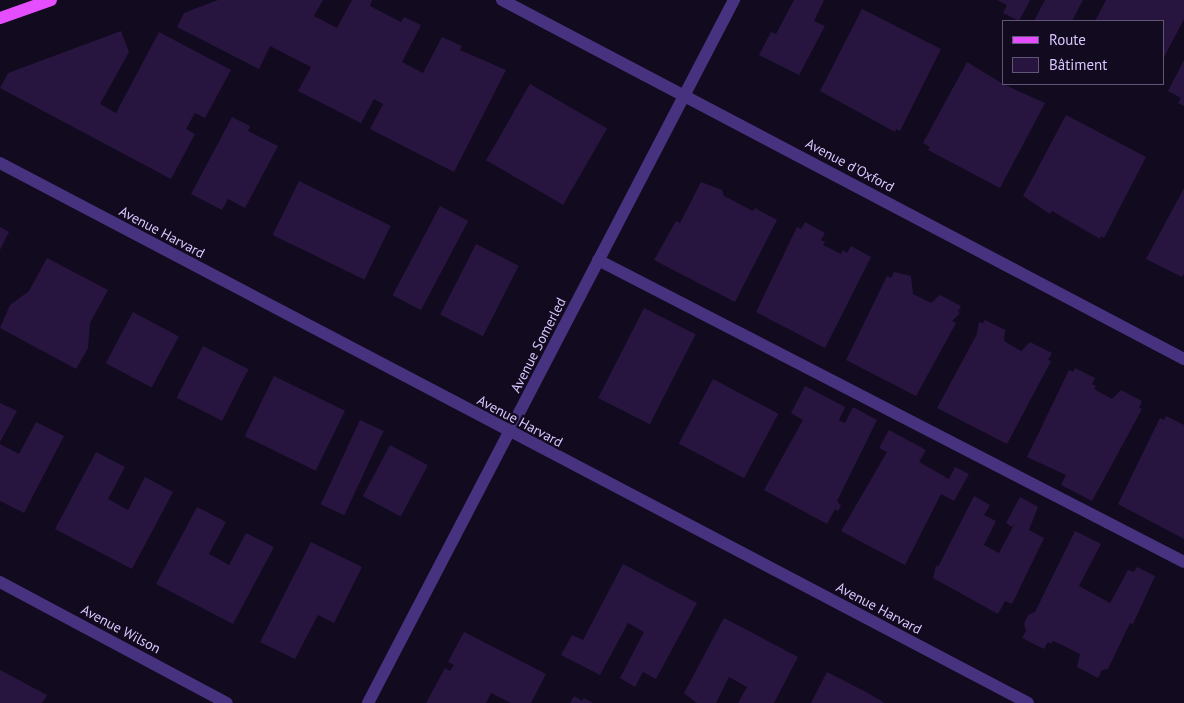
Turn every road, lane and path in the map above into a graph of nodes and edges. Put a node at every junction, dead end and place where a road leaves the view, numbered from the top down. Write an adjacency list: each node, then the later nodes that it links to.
1 (52, 0): 4 (main road)
2 (502, 0): 5 (street, Avenue d'Oxford)
3 (734, 0): 5 (street, Avenue Somerled)
4 (0, 18)
5 (684, 94): 7 (street, Avenue Somerled); 8 (street, Avenue d'Oxford)
6 (0, 163): 9 (street, Avenue Harvard)
7 (598, 260): 9 (street, Avenue Somerled); 10 (street)
8 (1184, 359)
9 (511, 432): 13 (street, Avenue Somerled); 14 (street, Avenue Harvard)
10 (1184, 562)
11 (0, 582): 12 (street, Avenue Wilson)
12 (227, 703)
13 (368, 703)
14 (1028, 703)

